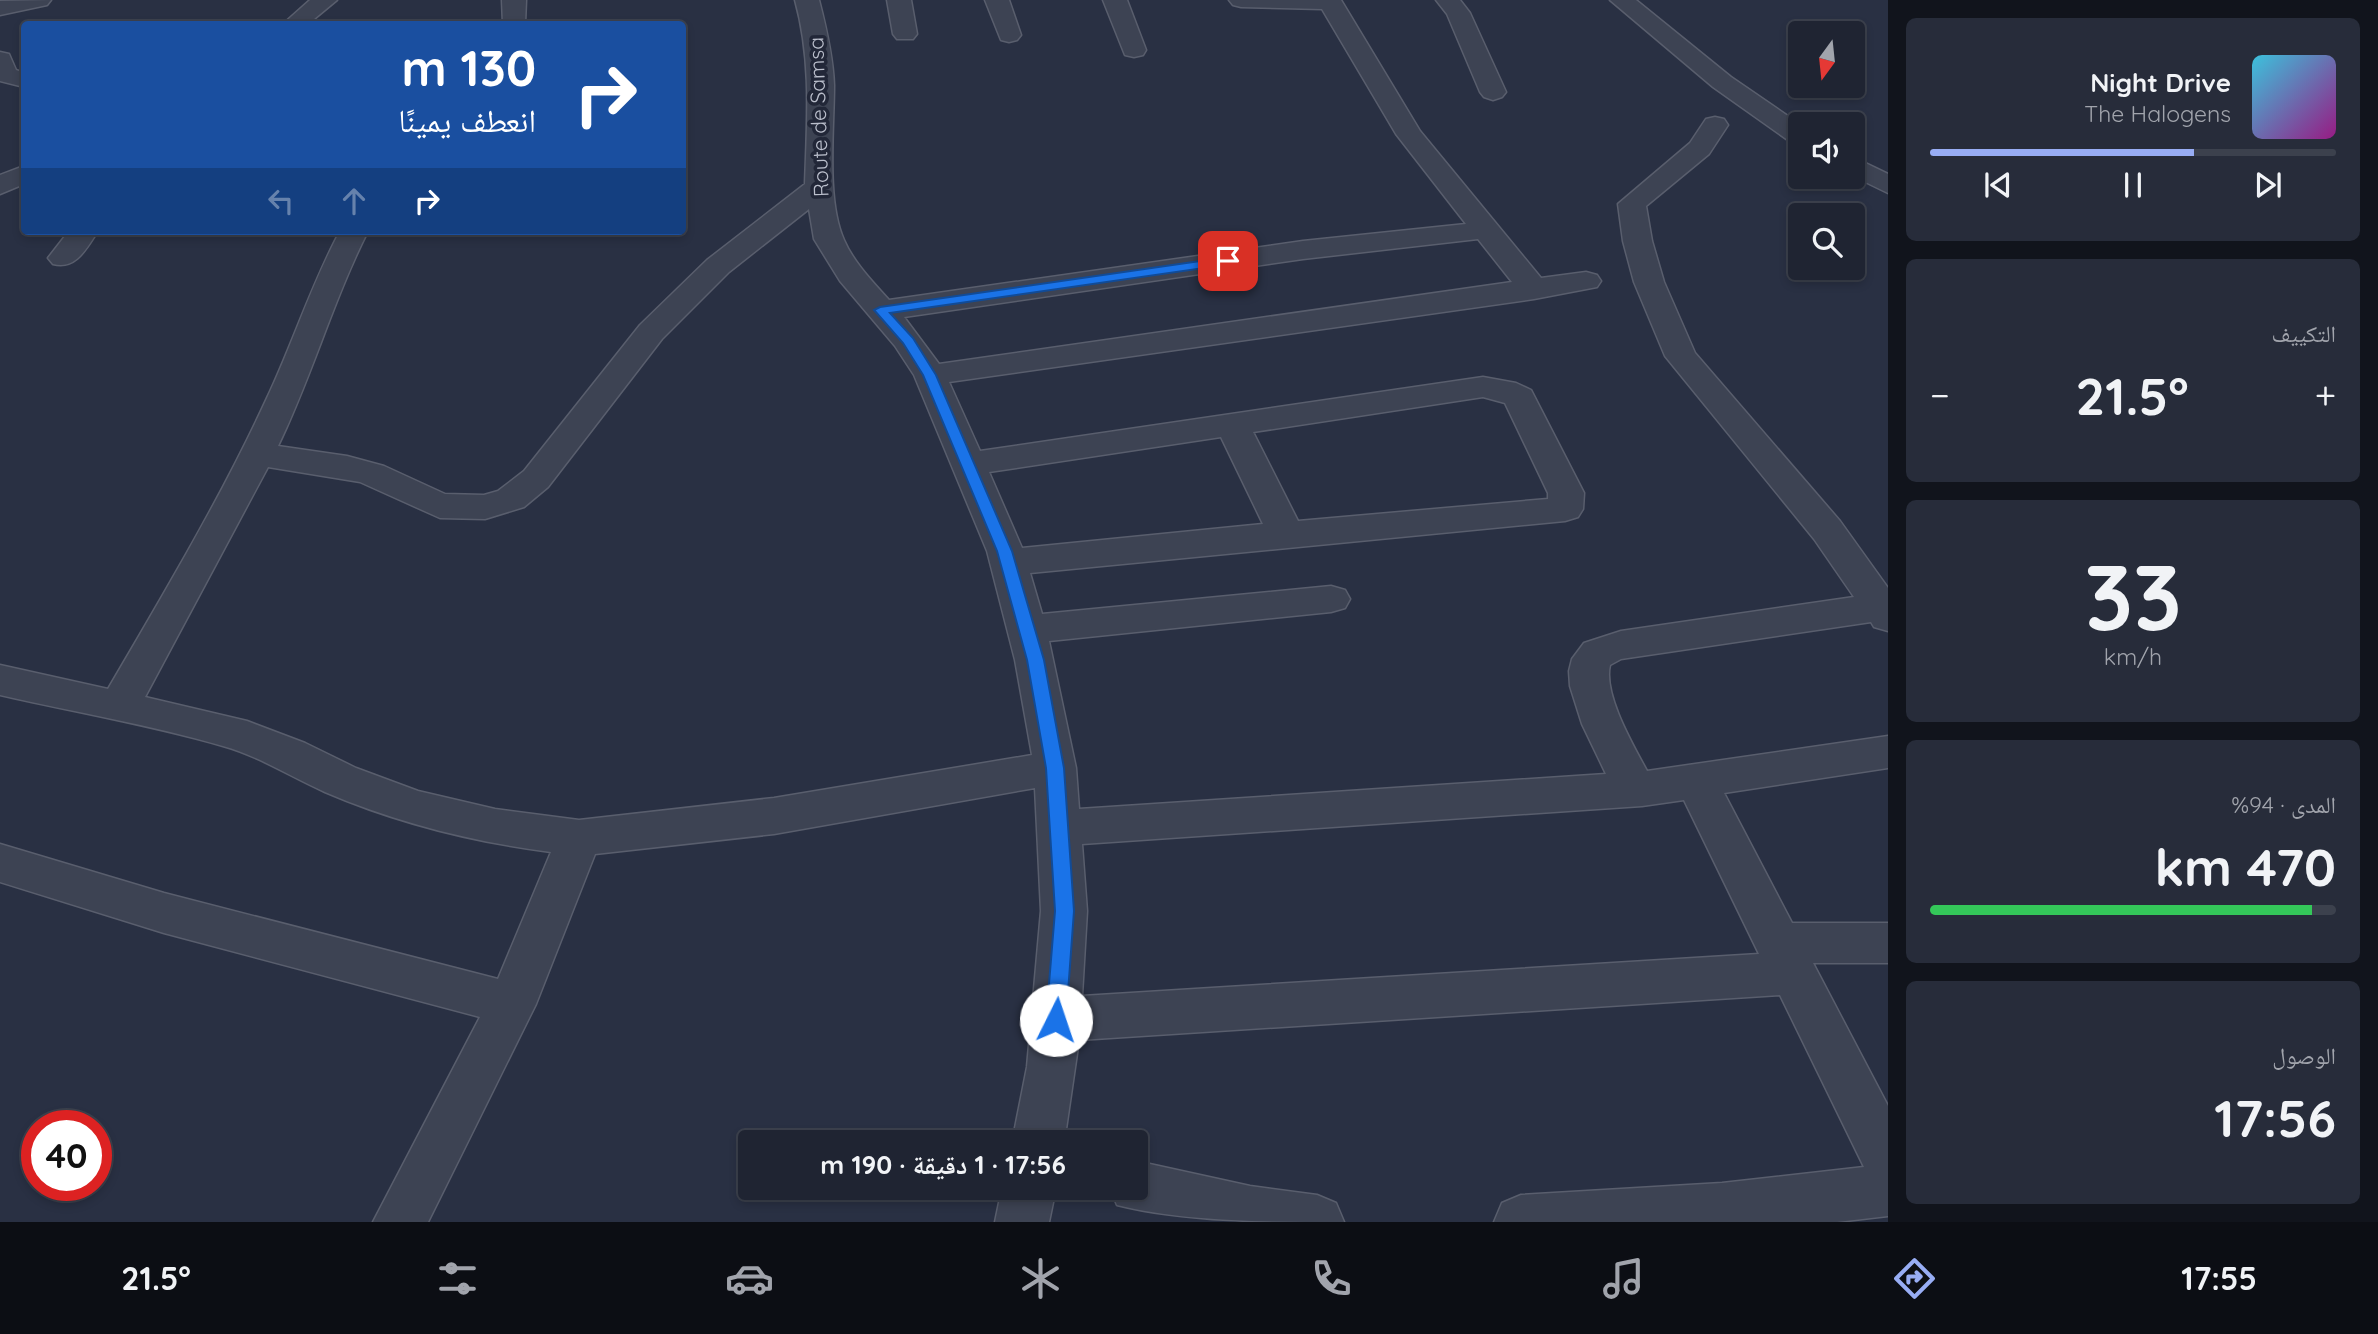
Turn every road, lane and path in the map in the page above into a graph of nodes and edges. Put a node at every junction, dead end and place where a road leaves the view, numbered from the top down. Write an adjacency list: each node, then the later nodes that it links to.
1 (39, 0): 12 (street)
2 (325, 0): 13 (street)
3 (514, 0): 14 (street)
4 (807, 0): 27 (street, Route de Samsa)
5 (899, 0): 15 (street)
6 (997, 0): 16 (street)
7 (1115, 0): 17 (street)
8 (1241, 0): 11 (street)
9 (1448, 0): 20 (street)
10 (1622, 0): 22 (street)
11 (1329, 1): 28 (street)
12 (0, 8)
13 (298, 21)
14 (514, 21)
15 (905, 34)
16 (1009, 34)
17 (1134, 50)
18 (0, 59): 19 (street)
19 (21, 79)
20 (1493, 93)
21 (1715, 125): 42 (street)
22 (1788, 128)
23 (1865, 172): 25 (street)
24 (21, 176): 26 (street)
25 (1888, 185)
26 (0, 186)
27 (819, 187): 34 (street, Route de Samsa); 37 (street)
28 (1486, 230): 33 (street); 34 (street)
29 (80, 235): 31 (street)
30 (352, 235): 37 (street)
31 (63, 258)
32 (1586, 282): 33 (street)
33 (1534, 290): 35 (street)
34 (880, 310): 35 (street, Route de Samsa)
35 (930, 375): 38 (street, Route de Samsa)
36 (1232, 424): 38 (street); 39 (street); 39 (street)
37 (256, 454): 45 (street)
38 (967, 464): 40 (street, Route de Samsa)
39 (1286, 534): 40 (street)
40 (1008, 562): 43 (street, Route de Samsa)
41 (1331, 599): 43 (street)
42 (1885, 612): 49 (street)
43 (1027, 629): 47 (street, Route de Samsa)
44 (0, 680): 45 (street)
45 (119, 706): 51 (street)
46 (1888, 752): 48 (street)
47 (1055, 768): 50 (street, Route de Samsa); 51 (street)
48 (1696, 781): 49 (street); 54 (street)
49 (1635, 789): 50 (street)
50 (1059, 828): 56 (street, Route de Samsa)
51 (579, 838): 55 (street)
52 (0, 863): 55 (street)
53 (1888, 943): 54 (street)
54 (1785, 958): 56 (street); 58 (street)
55 (513, 1004): 62 (street)
56 (1056, 1020): 57 (street, Route de Samsa)
57 (1040, 1130)
58 (1888, 1159)
59 (1148, 1189): 64 (street)
60 (1888, 1190): 65 (street)
61 (1027, 1200): 63 (street)
62 (400, 1222)
63 (1022, 1222)
64 (1317, 1222)
65 (1521, 1222)

